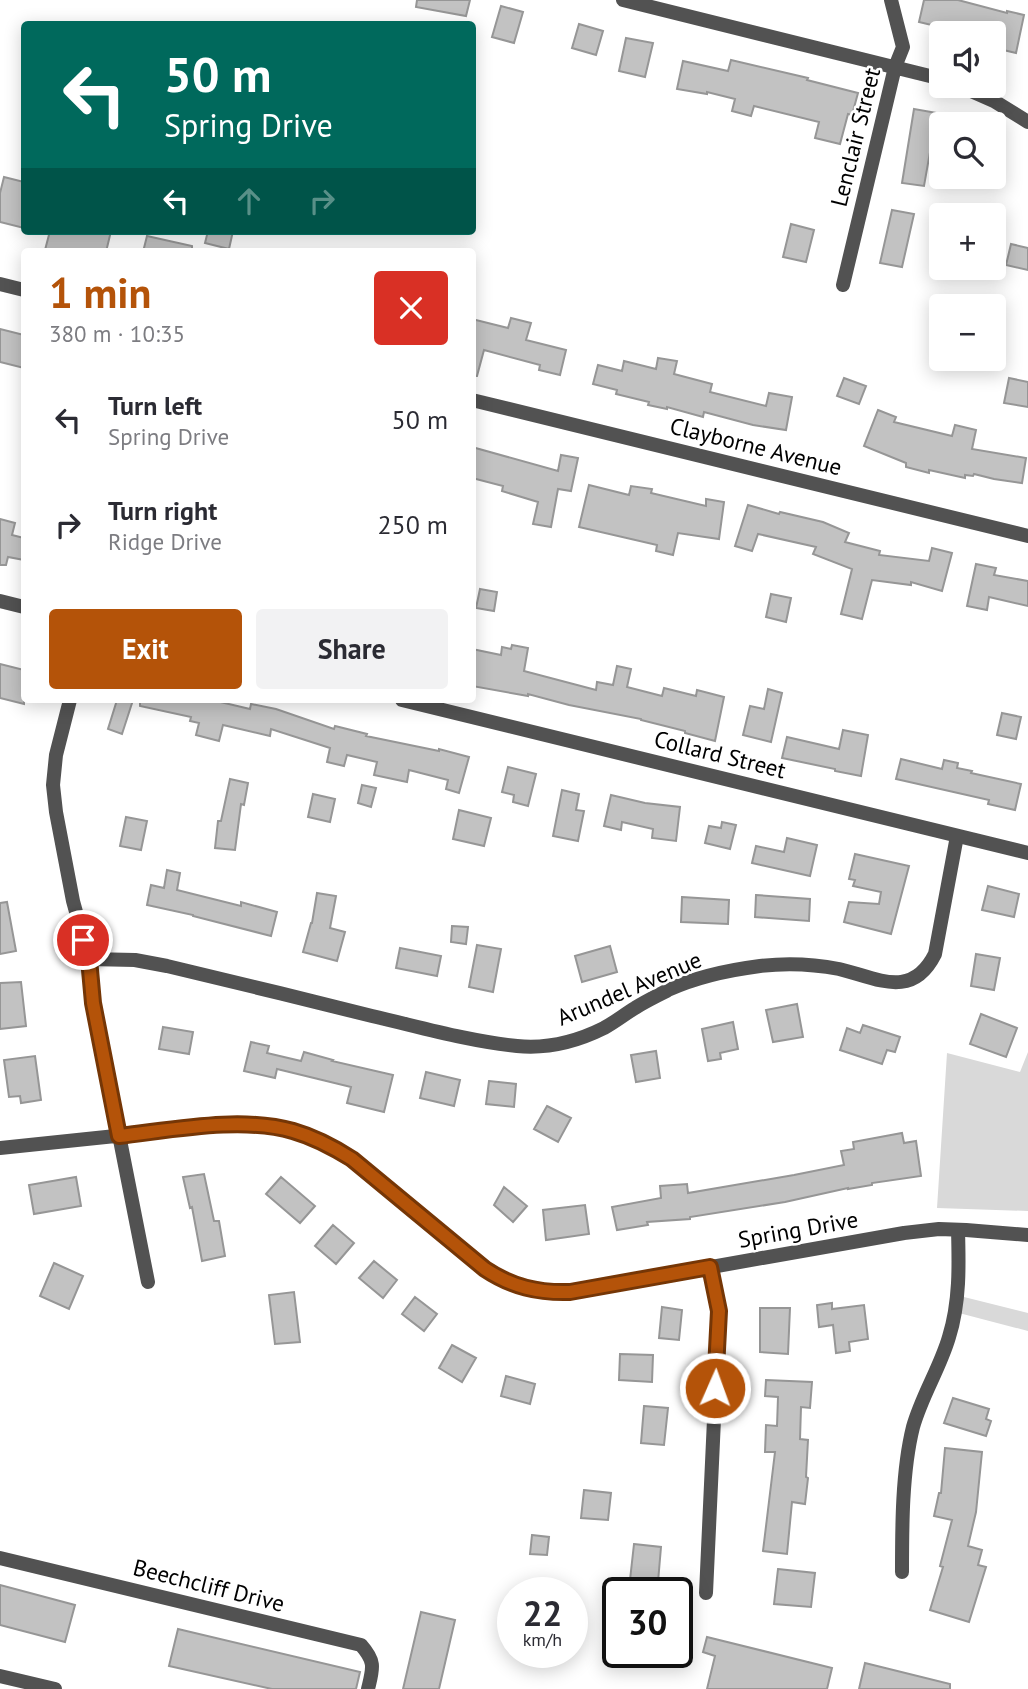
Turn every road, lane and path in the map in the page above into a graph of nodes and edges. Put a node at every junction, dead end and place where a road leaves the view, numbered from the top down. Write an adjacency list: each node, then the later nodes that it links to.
1 (623, 0): 3 (street)
2 (891, 0): 3 (street, Lenclair Street)
3 (895, 67): 4 (street); 8 (street, Lenclair Street)
4 (929, 76)
5 (987, 98): 6 (street)
6 (1028, 122)
7 (0, 284): 9 (street)
8 (843, 285)
9 (21, 289)
10 (476, 401): 11 (street, Clayborne Avenue)
11 (1028, 536)
12 (0, 601): 13 (street)
13 (21, 606)
14 (69, 703): 18 (street)
15 (414, 703): 16 (street, Collard Street)
16 (957, 836): 17 (street, Collard Street); 18 (street, Arundel Avenue)
17 (1028, 853)
18 (89, 959): 19 (street)
19 (119, 1136): 20 (street, Spring Drive); 23 (street, Spring Drive); 24 (street)
20 (0, 1148)
21 (958, 1230): 22 (street, Spring Drive); 23 (street, Spring Drive); 26 (street)
22 (1028, 1236)
23 (710, 1267): 27 (street)
24 (149, 1282)
25 (0, 1558): 30 (street, Beechcliff Drive)
26 (902, 1572)
27 (706, 1593)
28 (0, 1676): 29 (street)
29 (55, 1689)
30 (369, 1689)

